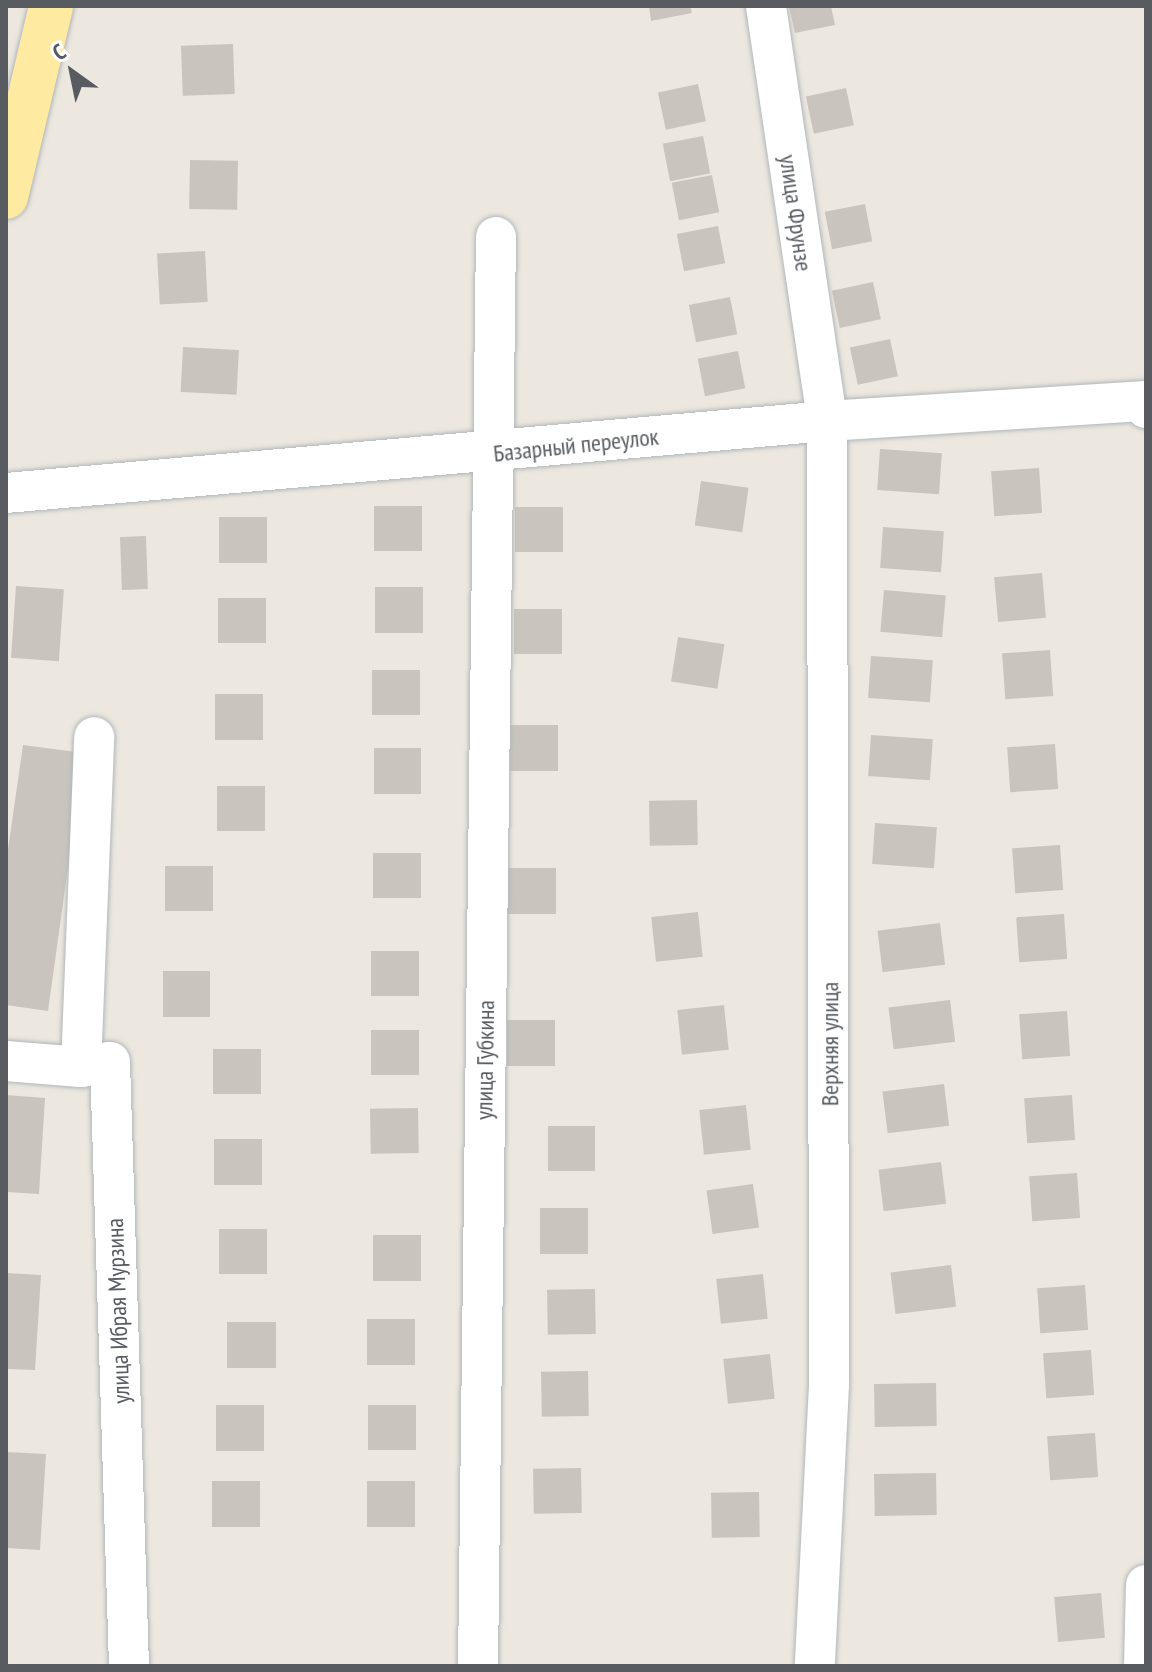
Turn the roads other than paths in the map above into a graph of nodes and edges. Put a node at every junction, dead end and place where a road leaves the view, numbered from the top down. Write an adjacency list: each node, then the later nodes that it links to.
1 (51, 6): 3 (main road)
2 (766, 6): 7 (street, улица Фрунзе)
3 (6, 197)
4 (496, 237): 8 (street, улица Губкина)
5 (1146, 401): 6 (street); 7 (street, Базарный переулок)
6 (1146, 408)
7 (827, 421): 8 (street, Базарный переулок); 16 (street, Верхняя улица)
8 (493, 453): 9 (street, Базарный переулок); 15 (street, улица Губкина)
9 (6, 493)
10 (94, 737): 12 (street)
11 (6, 1061): 12 (street, улица Ибрая Мурзина)
12 (81, 1067): 14 (street, улица Ибрая Мурзина)
13 (1146, 1585): 17 (street)
14 (129, 1666)
15 (478, 1666)
16 (815, 1666)
17 (1144, 1666)

